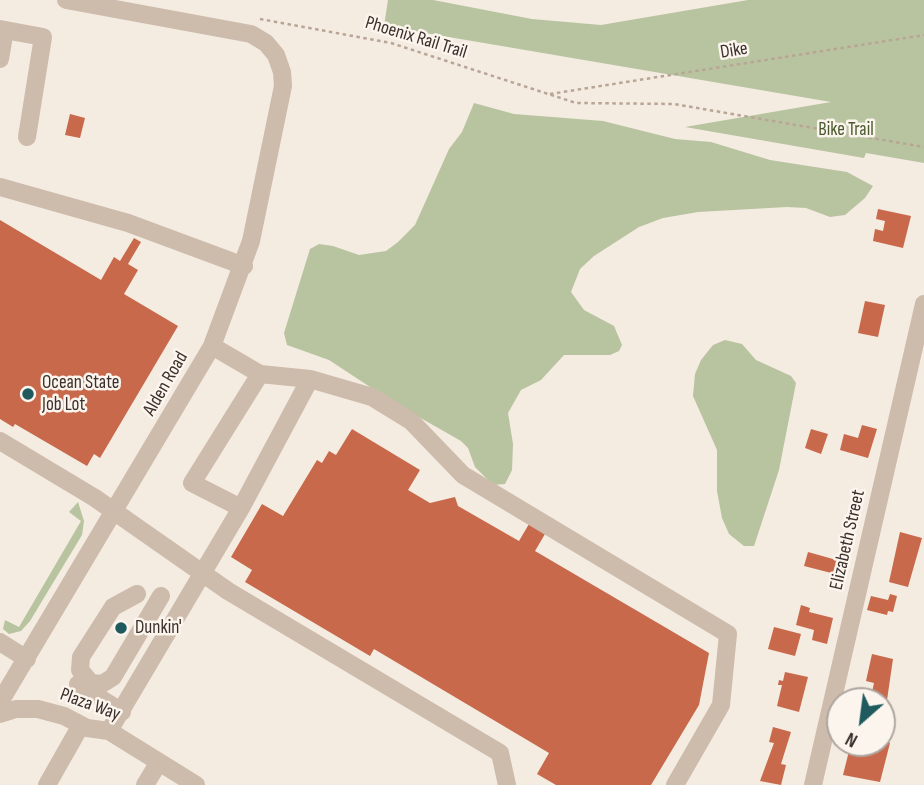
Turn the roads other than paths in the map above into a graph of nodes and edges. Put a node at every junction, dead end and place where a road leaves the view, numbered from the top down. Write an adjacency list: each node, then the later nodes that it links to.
1 (66, 0): 6 (street, Alden Road)
2 (3, 29): 3 (street); 4 (street)
3 (0, 59)
4 (27, 137)
5 (0, 187): 6 (street)
6 (244, 266): 8 (street, Alden Road)
7 (924, 304): 31 (street, Elizabeth Street)
8 (212, 346): 9 (street); 13 (street, Alden Road)
9 (260, 374): 10 (street); 12 (street)
10 (310, 379): 12 (street); 30 (street)
11 (0, 441): 13 (street)
12 (241, 508): 14 (street)
13 (114, 512): 14 (street); 19 (street, Alden Road)
14 (204, 572): 17 (street); 29 (street)
15 (131, 593): 16 (street); 16 (street); 21 (street)
16 (161, 596): 17 (street)
17 (181, 609): 21 (street)
18 (0, 642): 19 (street)
19 (27, 659): 20 (street, Alden Road)
20 (0, 702)
21 (122, 712): 24 (street)
22 (0, 714): 23 (street, Plaza Way)
23 (81, 725): 24 (street, Plaza Way); 27 (street)
24 (109, 731): 25 (street, Plaza Way)
25 (159, 762): 26 (street, Plaza Way); 28 (street)
26 (192, 784)
27 (47, 785)
28 (145, 785)
29 (507, 785)
30 (675, 785)
31 (813, 785)

